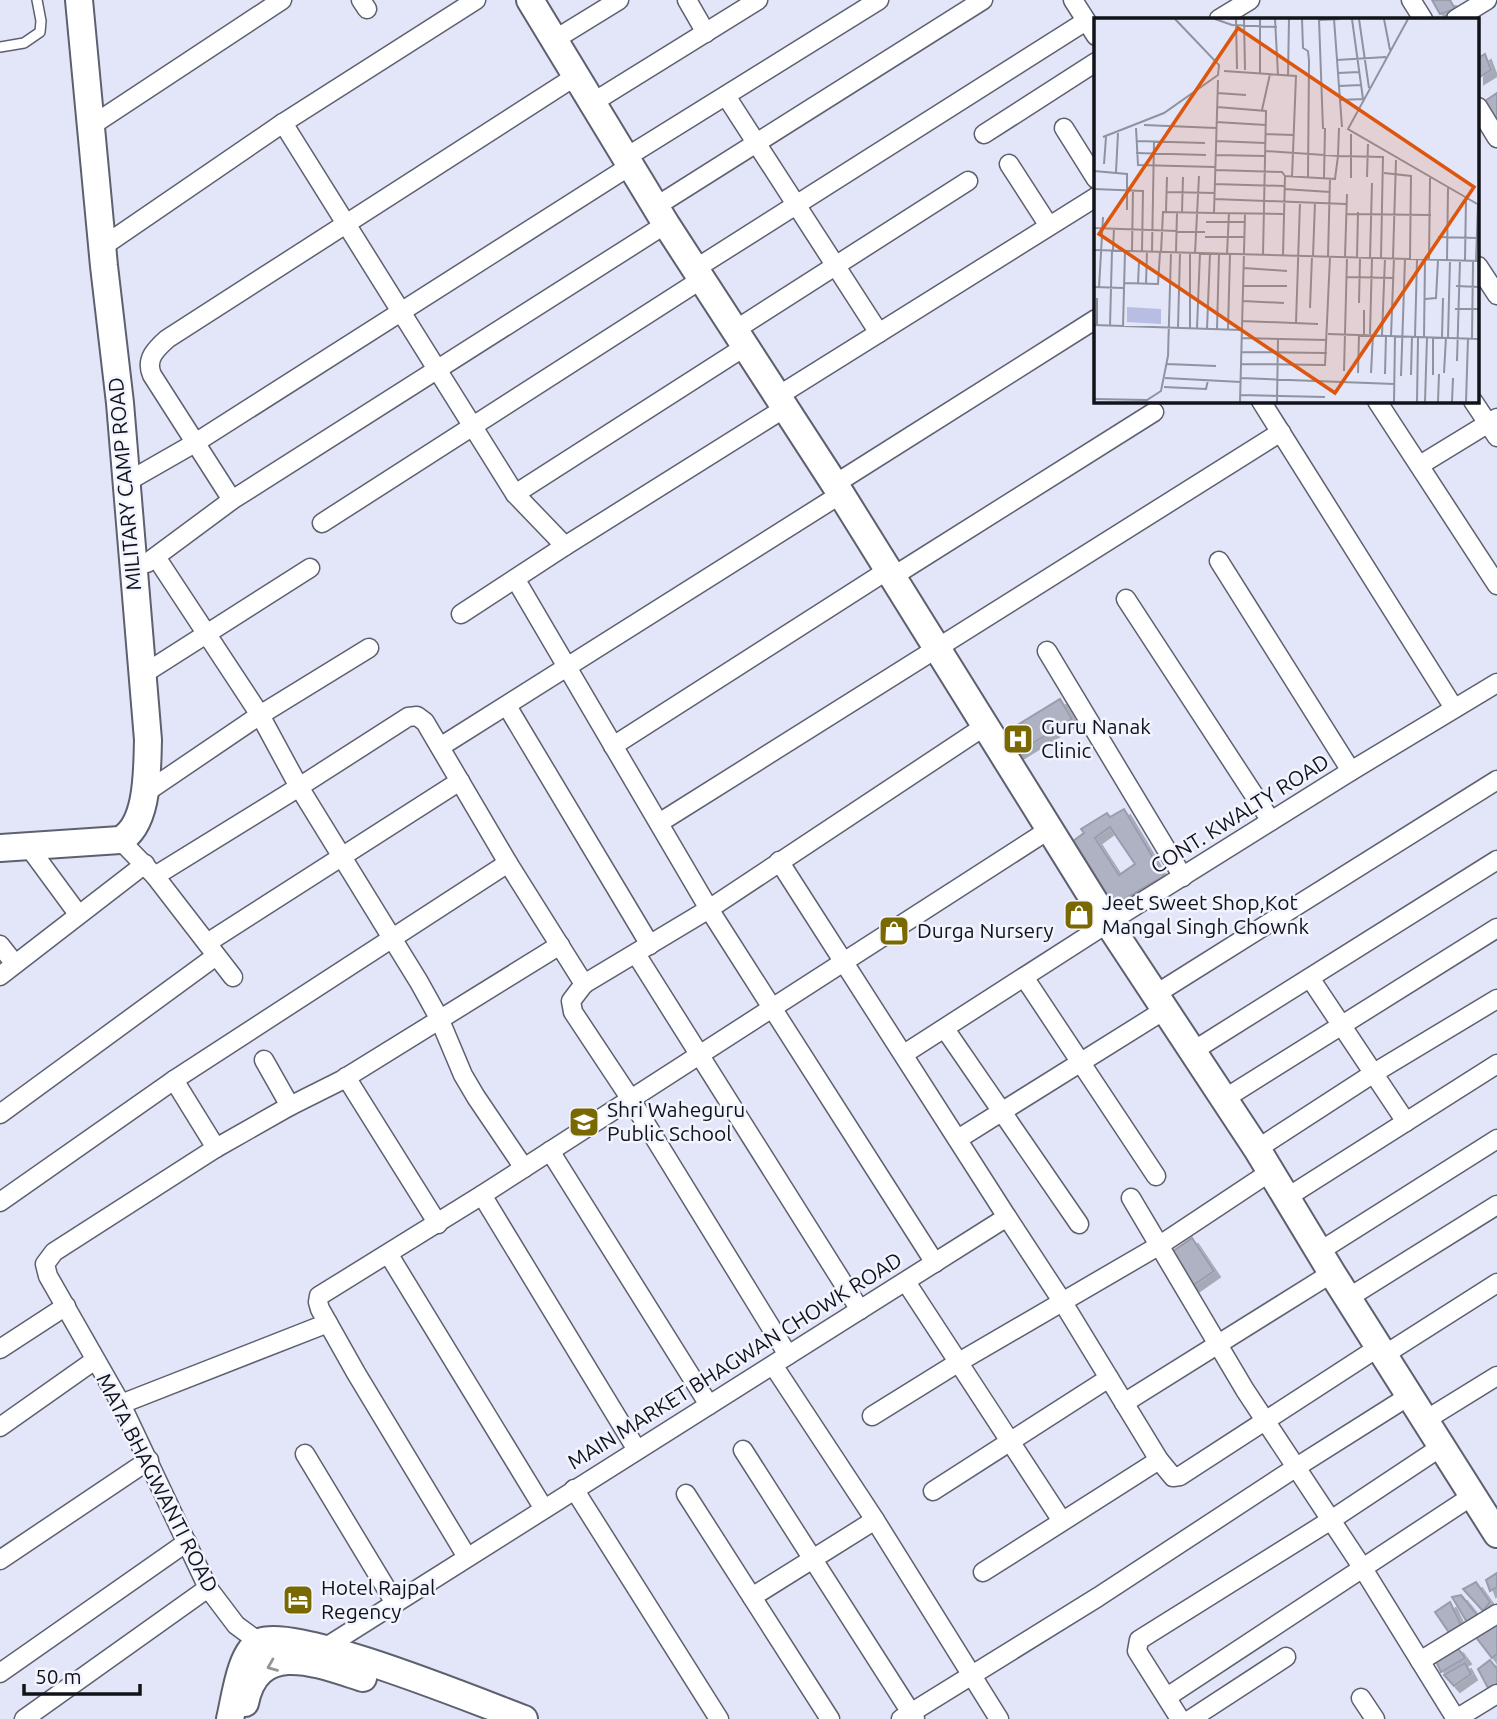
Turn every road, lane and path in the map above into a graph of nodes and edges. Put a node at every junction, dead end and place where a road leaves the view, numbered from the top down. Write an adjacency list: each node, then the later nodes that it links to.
1 (37, 0): 22 (lane)
2 (80, 0): 29 (street, MILITARY CAMP ROAD)
3 (282, 0): 29 (street)
4 (476, 0): 28 (street)
5 (530, 0): 21 (street)
6 (619, 0): 21 (street)
7 (687, 0): 19 (street)
8 (758, 0): 19 (street)
9 (879, 0): 25 (street)
10 (983, 0): 33 (street)
11 (1094, 0): 15 (street)
12 (1250, 0): 16 (street)
13 (1410, 0): 17 (street)
14 (1487, 0): 18 (street)
15 (1079, 10): 20 (street); 39 (street)
16 (1224, 13)
17 (1422, 18)
18 (1458, 18)
19 (706, 33): 26 (street)
20 (1094, 33)
21 (554, 40): 24 (street)
22 (0, 47)
23 (1094, 63): 31 (street)
24 (576, 76): 26 (street); 41 (street)
25 (726, 96): 33 (street); 34 (street)
26 (592, 103): 34 (street)
27 (1480, 110): 32 (street)
28 (283, 123): 41 (street); 43 (street)
29 (91, 126): 43 (street, MILITARY CAMP ROAD)
30 (1064, 128): 36 (street)
31 (984, 134)
32 (1497, 138)
33 (757, 144): 39 (street); 40 (street)
34 (627, 162): 40 (street); 48 (street)
35 (1009, 164): 42 (street)
36 (1094, 176)
37 (968, 181): 44 (street)
38 (1094, 198): 42 (street)
39 (797, 205): 44 (street); 46 (street)
40 (660, 215): 46 (street); 52 (street)
41 (344, 223): 48 (street); 61 (street)
42 (1049, 226): 50 (street)
43 (102, 247): 63 (street, MILITARY CAMP ROAD)
44 (836, 266): 50 (street); 51 (street)
45 (1480, 269): 47 (street)
46 (698, 274): 51 (street); 58 (street)
47 (1497, 295)
48 (401, 312): 52 (street); 61 (street)
49 (1094, 320): 64 (street)
50 (879, 333): 53 (street)
51 (740, 338): 53 (street); 65 (street)
52 (437, 368): 58 (street); 66 (street)
53 (781, 402): 64 (street); 68 (street)
54 (1262, 402): 60 (street)
55 (1378, 402): 62 (street)
56 (1474, 402): 59 (street)
57 (1154, 412): 73 (street)
58 (472, 426): 65 (street); 67 (street)
59 (1494, 426): 62 (street)
60 (1281, 432): 80 (street); 86 (street)
61 (195, 443): 63 (street); 66 (street)
62 (1420, 465): 75 (street)
63 (125, 483): 83 (street, MILITARY CAMP ROAD)
64 (838, 489): 73 (street); 82 (street)
65 (515, 494): 68 (street)
66 (232, 500): 69 (street)
67 (322, 523)
68 (565, 546): 74 (street)
69 (156, 557): 71 (street); 78 (street)
70 (1219, 561): 91 (street)
71 (139, 568)
72 (310, 568): 78 (street)
73 (890, 573): 80 (street); 89 (street)
74 (516, 580): 77 (street); 82 (street)
75 (1497, 585)
76 (1126, 599): 96 (street)
77 (461, 614)
78 (208, 634): 83 (street); 87 (street)
79 (369, 648): 87 (street)
80 (937, 650): 88 (street); 97 (street)
81 (1047, 651): 107 (street)
82 (568, 667): 85 (street); 89 (street)
83 (142, 675): 95 (street, MILITARY CAMP ROAD)
84 (1497, 683): 86 (street, CONT. KWALTY ROAD)
85 (507, 706): 90 (street); 116 (street)
86 (1454, 708): 91 (street, CONT. KWALTY ROAD)
87 (260, 715): 94 (street); 95 (street)
88 (985, 726): 98 (street); 104 (street)
89 (613, 746): 97 (street)
90 (440, 747): 93 (street); 94 (street)
91 (1351, 771): 96 (street, CONT. KWALTY ROAD)
92 (1497, 780): 125 (street)
93 (460, 781): 102 (street); 105 (street)
94 (299, 787): 102 (street); 106 (street)
95 (145, 793): 99 (street, MILITARY CAMP ROAD)
96 (1271, 821): 107 (street, CONT. KWALTY ROAD)
97 (659, 823): 108 (street)
98 (1049, 829): 110 (street); 117 (street)
99 (120, 840): 100 (street); 106 (street)
100 (28, 846): 101 (street); 109 (street)
101 (0, 848)
102 (343, 855): 112 (street); 115 (street)
103 (1497, 860): 122 (street)
104 (779, 861): 108 (street); 117 (street)
105 (508, 863): 112 (street); 114 (street)
106 (150, 870): 109 (street); 115 (street)
107 (1183, 877): 110 (street, CONT. KWALTY ROAD)
108 (709, 909): 116 (street); 126 (street)
109 (78, 915): 118 (street)
110 (1108, 923): 120 (street, CONT. KWALTY ROAD); 125 (street)
111 (1497, 928): 128 (street)
112 (392, 938): 127 (street); 138 (street)
113 (0, 945): 118 (street)
114 (560, 945): 123 (street); 127 (street)
115 (212, 949): 121 (street); 143 (street)
116 (643, 950): 123 (street); 131 (street)
117 (845, 962): 126 (street); 132 (street)
118 (15, 964): 119 (street)
119 (0, 976)
120 (1024, 976): 129 (street, CONT. KWALTY ROAD); 134 (street)
121 (233, 978)
122 (1310, 978): 128 (street); 130 (street)
123 (584, 984): 139 (street)
124 (1497, 999): 136 (street)
125 (1161, 1001): 130 (street); 134 (street)
126 (774, 1009): 131 (street); 164 (street)
127 (439, 1018): 137 (street); 150 (street)
128 (1342, 1025): 136 (street); 140 (street)
129 (945, 1029): 132 (street, CONT. KWALTY ROAD); 142 (street)
130 (1193, 1051): 140 (street)
131 (698, 1054): 139 (street); 170 (street)
132 (904, 1054): 145 (street)
133 (264, 1060): 141 (street)
134 (1079, 1061): 142 (street); 152 (street)
135 (1497, 1064): 144 (street)
136 (1374, 1073): 144 (street); 148 (street)
137 (346, 1077): 141 (street); 159 (street)
138 (174, 1080): 147 (street); 156 (street)
139 (630, 1098): 149 (street); 176 (street)
140 (1224, 1099): 148 (street)
141 (290, 1106): 147 (street)
142 (1002, 1112): 145 (street); 160 (street)
143 (0, 1114)
144 (1406, 1122): 155 (street)
145 (958, 1139): 158 (street)
146 (1497, 1139): 163 (street)
147 (216, 1148): 169 (street, MATA BHAGWANTI ROAD)
148 (1257, 1149): 151 (street)
149 (550, 1151): 150 (street); 183 (street)
150 (524, 1168): 153 (street)
151 (1270, 1172): 155 (street); 161 (street)
152 (1156, 1175)
153 (482, 1195): 159 (street); 190 (street)
154 (1130, 1198): 161 (street)
155 (1286, 1198): 163 (street)
156 (0, 1202)
157 (1497, 1205): 167 (street)
158 (1007, 1217): 164 (street, MAIN MARKET BHAGWAN CHOWK ROAD); 168 (street)
159 (438, 1224): 162 (street)
160 (1079, 1224)
161 (1160, 1245): 168 (street); 172 (street)
162 (389, 1255): 171 (street); 200 (street)
163 (1326, 1262): 167 (street); 172 (street)
164 (935, 1263): 165 (street, MAIN MARKET BHAGWAN CHOWK ROAD)
165 (906, 1282): 170 (street, MAIN MARKET BHAGWAN CHOWK ROAD); 177 (street)
166 (1497, 1283): 174 (street)
167 (1348, 1298): 174 (street)
168 (1062, 1301): 177 (street); 179 (street)
169 (66, 1306): 173 (street); 175 (street, MATA BHAGWANTI ROAD)
170 (860, 1310): 176 (street, MAIN MARKET BHAGWAN CHOWK ROAD)
171 (328, 1323): 182 (street); 206 (street)
172 (1217, 1346): 181 (street); 185 (street)
173 (0, 1349)
174 (1381, 1351): 180 (street); 185 (street)
175 (95, 1360): 182 (street, MATA BHAGWANTI ROAD); 187 (street)
176 (780, 1360): 183 (street, MAIN MARKET BHAGWAN CHOWK ROAD); 201 (street)
177 (959, 1362): 184 (street); 188 (street)
178 (1497, 1376): 186 (street)
179 (1109, 1378): 181 (street); 188 (street)
180 (1409, 1396): 186 (street); 195 (street)
181 (1124, 1403): 194 (street)
182 (121, 1404): 193 (street, MATA BHAGWANTI ROAD)
183 (709, 1405): 190 (street, MAIN MARKET BHAGWAN CHOWK ROAD)
184 (872, 1416)
185 (1265, 1420): 194 (street); 195 (street)
186 (1424, 1420): 189 (street)
187 (0, 1427)
188 (1010, 1440): 197 (street); 203 (street)
189 (1441, 1447): 199 (street); 202 (street)
190 (637, 1450): 196 (street, MAIN MARKET BHAGWAN CHOWK ROAD)
191 (743, 1450): 207 (street)
192 (305, 1454): 213 (street)
193 (149, 1460): 205 (street, MATA BHAGWANTI ROAD); 208 (street)
194 (1159, 1460): 203 (street)
195 (1295, 1468): 202 (street); 220 (street)
196 (574, 1489): 200 (street, MAIN MARKET BHAGWAN CHOWK ROAD); 230 (street)
197 (933, 1491)
198 (686, 1494): 212 (street)
199 (1472, 1496): 204 (street); 209 (street)
200 (544, 1509): 206 (street, MAIN MARKET BHAGWAN CHOWK ROAD)
201 (875, 1520): 207 (street); 220 (street)
202 (1331, 1520): 209 (street); 222 (street)
203 (1062, 1521): 210 (street)
204 (1497, 1533)
205 (187, 1542): 211 (street, MATA BHAGWANTI ROAD); 219 (street)
206 (467, 1557): 213 (street, MAIN MARKET BHAGWAN CHOWK ROAD)
207 (813, 1559): 212 (street); 224 (street)
208 (0, 1560)
209 (1362, 1567): 218 (street); 222 (street)
210 (983, 1572)
211 (208, 1588): 215 (street, MATA BHAGWANTI ROAD); 225 (street)
212 (752, 1597): 231 (street)
213 (395, 1603): 216 (street, MAIN MARKET BHAGWAN CHOWK ROAD)
214 (1497, 1614): 218 (street)
215 (259, 1642): 216 (street); 226 (street)
216 (326, 1647): 229 (street)
217 (1286, 1657): 234 (street)
218 (1420, 1661): 236 (street)
219 (0, 1673)
220 (971, 1675): 224 (street); 232 (street)
221 (1497, 1693): 236 (street)
222 (1167, 1697): 233 (street)
223 (1362, 1698): 235 (street)
224 (909, 1717)
225 (24, 1719)
226 (230, 1719)
227 (242, 1719): 228 (street, one-way to 227)
228 (476, 1719)
229 (524, 1719)
230 (719, 1719)
231 (830, 1719)
232 (999, 1719)
233 (1180, 1719)
234 (1191, 1719)
235 (1375, 1719)
236 (1456, 1719)

